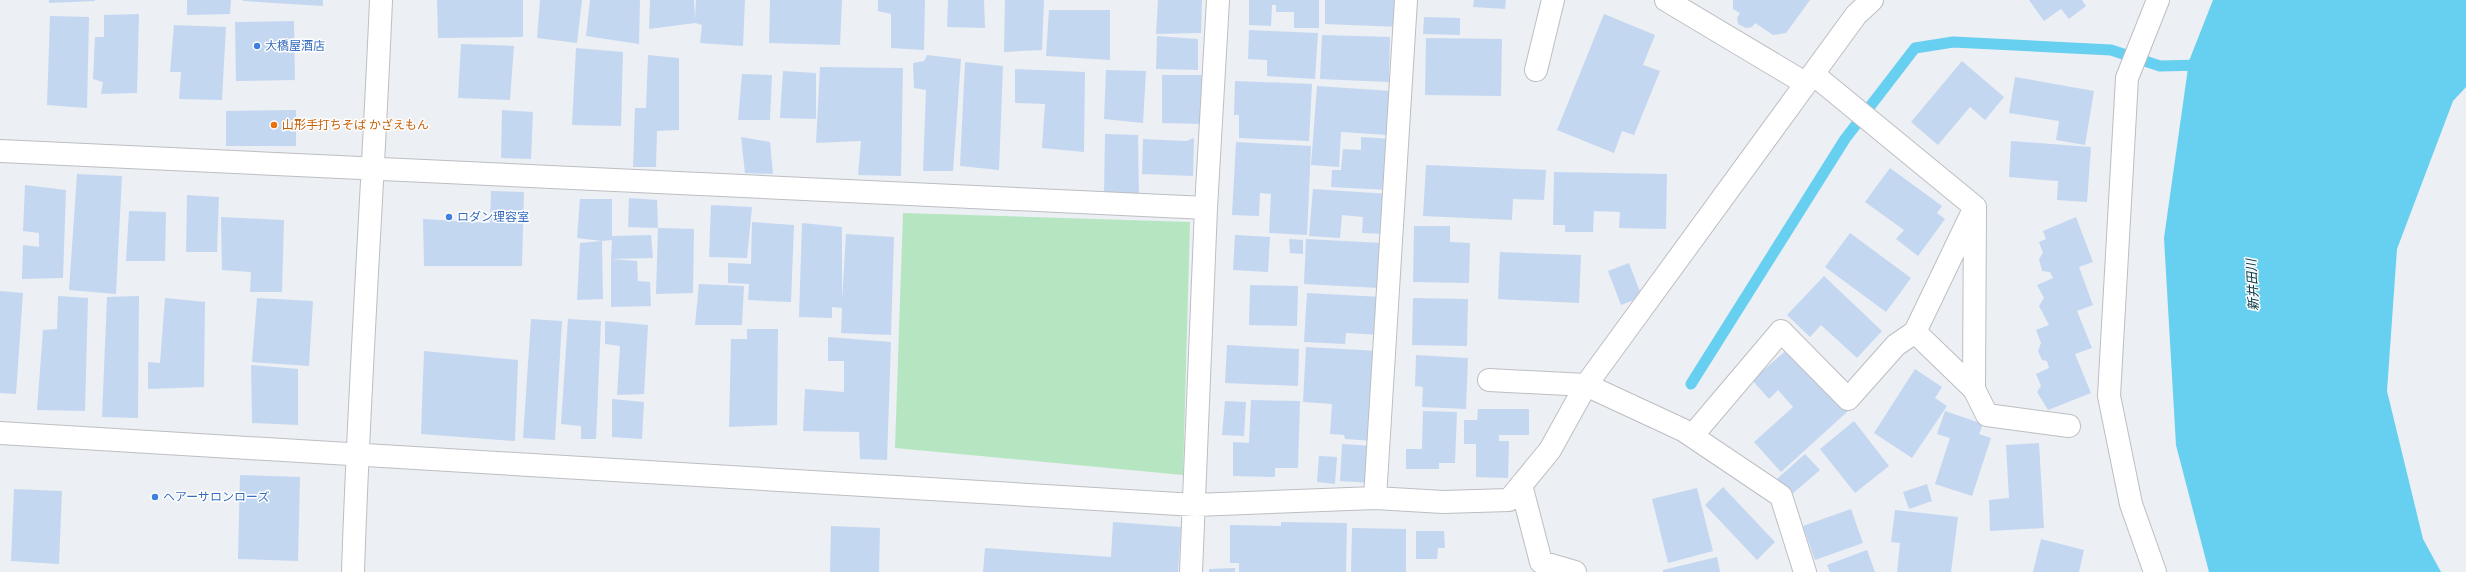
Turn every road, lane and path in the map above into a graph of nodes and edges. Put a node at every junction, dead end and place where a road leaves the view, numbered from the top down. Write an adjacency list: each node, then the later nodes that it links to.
1 (381, 0): 11 (street)
2 (1218, 0): 13 (street)
3 (1406, 0): 23 (street)
4 (1553, 0): 8 (street)
5 (1666, 0): 9 (street)
6 (1872, 0): 9 (street)
7 (2158, 0): 29 (street)
8 (1536, 70)
9 (1809, 78): 12 (street); 16 (street)
10 (0, 151): 11 (street)
11 (374, 170): 13 (street); 21 (street)
12 (1975, 206): 14 (street); 17 (street)
13 (1206, 208): 24 (street)
14 (1915, 332): 17 (street); 20 (street)
15 (1489, 380): 16 (street)
16 (1586, 385): 20 (street); 22 (street)
17 (1974, 389): 18 (street)
18 (2069, 426)
19 (0, 433): 21 (street)
20 (1688, 433): 28 (street)
21 (357, 454): 24 (street); 25 (street)
22 (1521, 485): 23 (street); 27 (street)
23 (1375, 498): 24 (street)
24 (1195, 505): 26 (street)
25 (353, 572)
26 (1191, 572)
27 (1575, 572)
28 (1804, 572)
29 (2155, 572)

